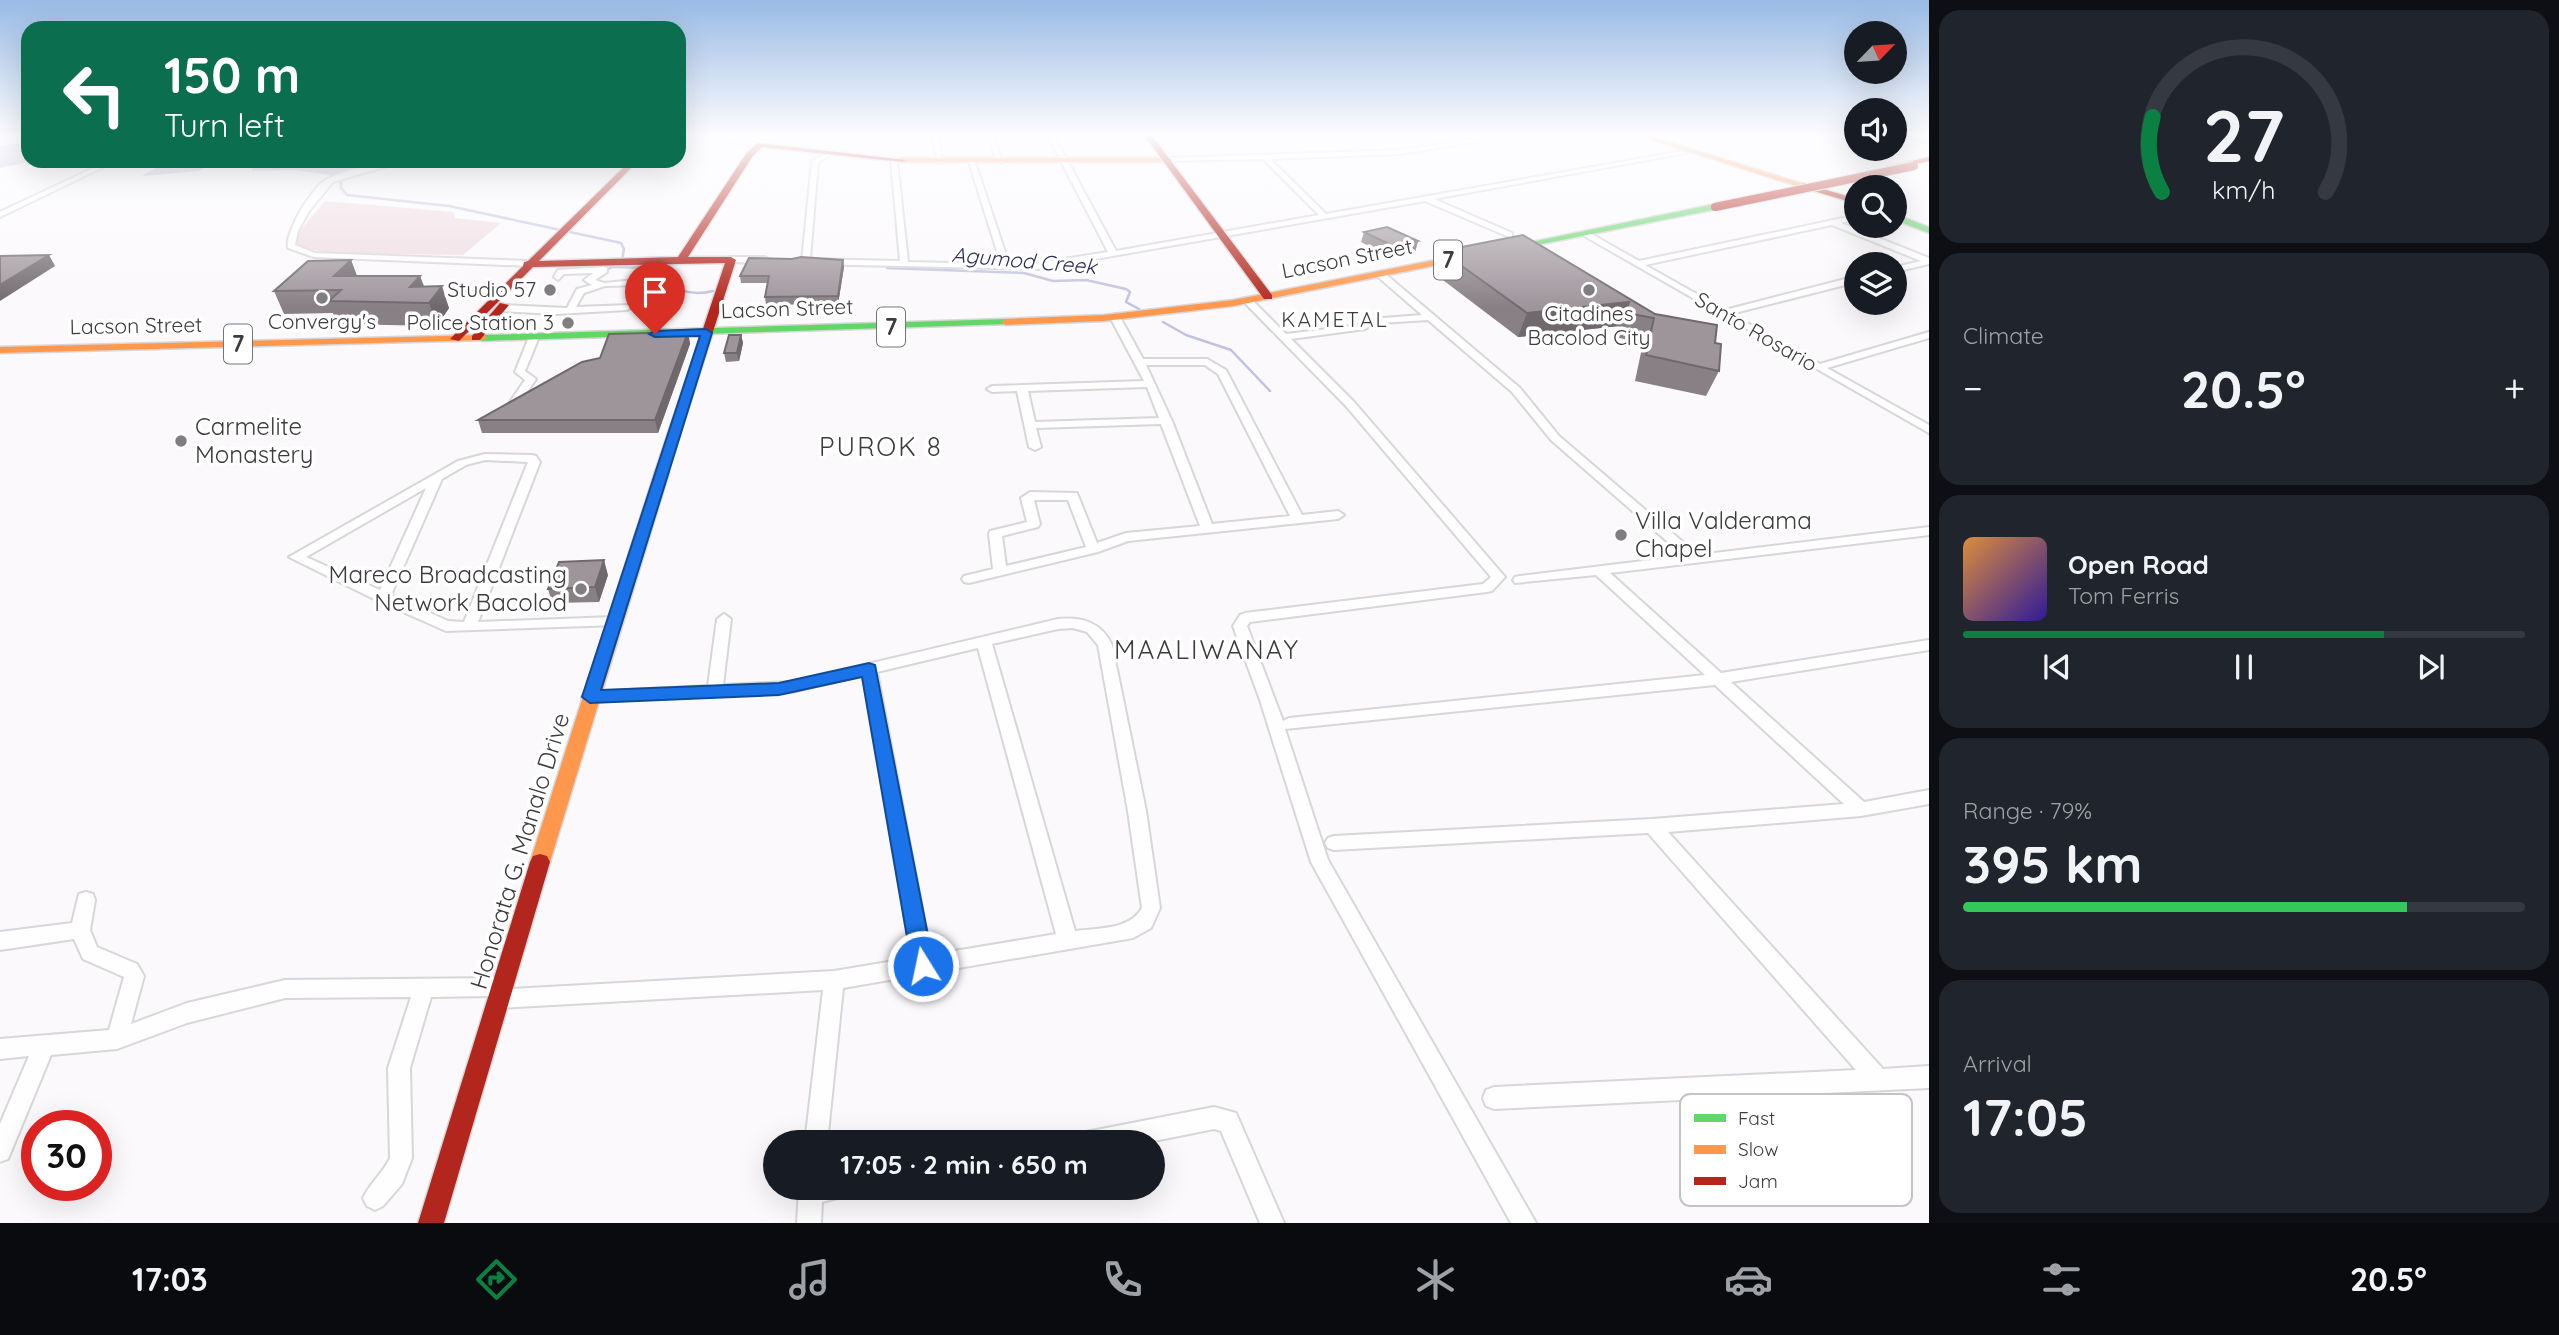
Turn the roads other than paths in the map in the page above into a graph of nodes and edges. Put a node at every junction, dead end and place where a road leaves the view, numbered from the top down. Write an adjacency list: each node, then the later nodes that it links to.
1 (46, 193): 16 (street)
2 (316, 193): 33 (street)
3 (604, 193): 22 (street)
4 (612, 193): 22 (street)
5 (725, 193): 28 (street)
6 (811, 193): 31 (street)
7 (897, 193): 31 (street)
8 (982, 193): 35 (street)
9 (1081, 193): 27 (street)
10 (1191, 193): 25 (street)
11 (1301, 193): 17 (street)
12 (1459, 193): 15 (street)
13 (1783, 193): 18 (street, Lacson Street / 7, bridge)
14 (1785, 193): 18 (street, Lacson Street / 7)
15 (1426, 199): 17 (street); 26 (street)
16 (0, 215)
17 (1325, 217): 25 (street)
18 (1649, 219): 24 (street, Lacson Street / 7)
19 (1844, 220): 20 (street)
20 (1832, 222): 32 (street); 34 (street)
21 (1907, 222): 23 (street)
22 (573, 227): 33 (street)
23 (1929, 230)
24 (1583, 233): 34 (street, Santo Rosario); 37 (street, Lacson Street / 7)
25 (1220, 235): 27 (street); 42 (street)
26 (1509, 235)
27 (1112, 254): 35 (street)
28 (681, 260): 29 (street); 33 (street)
29 (731, 260): 30 (street); 52 (street, Honorata G. Manalo Drive)
30 (781, 261)
31 (904, 262): 35 (street)
32 (1929, 262): 36 (street)
33 (535, 264): 46 (street); 57 (street)
34 (1637, 264): 47 (street, Santo Rosario)
35 (1006, 267)
36 (1907, 267)
37 (1380, 274): 42 (street, Lacson Street / 7); 49 (street)
38 (559, 275): 40 (street)
39 (1844, 282): 47 (street)
40 (604, 285): 41 (street); 44 (street)
41 (645, 288)
42 (1268, 297): 43 (street, Lacson Street / 7)
43 (1247, 300): 48 (street, Lacson Street / 7); 55 (street)
44 (571, 307): 45 (street); 46 (street)
45 (627, 307)
46 (501, 308): 56 (street)
47 (1723, 313): 60 (street, Santo Rosario)
48 (1115, 317): 52 (street, Lacson Street / 7); 59 (street)
49 (1429, 317): 50 (street); 75 (street)
50 (1383, 321)
51 (1365, 326): 55 (street)
52 (706, 333): 54 (street, Lacson Street / 7); 82 (street, Honorata G. Manalo Drive)
53 (1929, 335): 60 (street)
54 (534, 337): 56 (street, Lacson Street / 7); 64 (street)
55 (1285, 337): 117 (street)
56 (476, 338): 57 (street, Lacson Street / 7)
57 (455, 339): 58 (street, Lacson Street / 7)
58 (0, 350)
59 (1140, 362): 61 (street); 71 (street)
60 (1819, 367): 67 (street, Santo Rosario)
61 (1151, 384): 62 (street); 65 (street)
62 (1022, 389): 63 (street); 66 (street)
63 (992, 390)
64 (510, 409)
65 (1167, 421): 66 (street); 72 (street)
66 (1030, 425): 68 (street)
67 (1929, 430)
68 (1035, 447)
69 (437, 477): 80 (street); 80 (street); 83 (street)
70 (1338, 515): 71 (street)
71 (1298, 519): 72 (street)
72 (1207, 528): 74 (street)
73 (1928, 531): 75 (street)
74 (1093, 548): 76 (street); 76 (street)
75 (1696, 559): 77 (street)
76 (1000, 571): 78 (street)
77 (1600, 571): 79 (street); 87 (street)
78 (969, 579)
79 (1520, 580)
80 (383, 598): 83 (street)
81 (724, 619): 88 (street)
82 (613, 622): 83 (street); 89 (street, Honorata G. Manalo Drive)
83 (469, 627)
84 (984, 642): 86 (street); 98 (street); 98 (street)
85 (1929, 645): 87 (street)
86 (869, 669): 88 (street); 99 (street)
87 (1718, 679): 90 (street); 92 (street)
88 (715, 691): 89 (street)
89 (590, 697): 102 (street, Honorata G. Manalo Drive)
90 (1289, 724)
91 (1929, 797): 92 (street)
92 (1861, 809): 93 (street)
93 (1652, 827): 94 (street); 107 (street)
94 (1334, 843)
95 (86, 900): 96 (street)
96 (80, 930): 97 (street); 103 (street)
97 (0, 941)
98 (1068, 942): 99 (street)
99 (923, 966): 100 (street)
100 (834, 980): 102 (street); 109 (street)
101 (424, 988): 102 (street); 103 (street); 112 (street)
102 (501, 993): 114 (street, Honorata G. Manalo Drive)
103 (117, 1039): 104 (street)
104 (44, 1045): 105 (street); 111 (street)
105 (0, 1049)
106 (1929, 1077): 107 (street)
107 (1879, 1080): 108 (street)
108 (1494, 1098)
109 (817, 1130)
110 (1153, 1130): 116 (street)
111 (0, 1151)
112 (375, 1198)
113 (810, 1200): 115 (street)
114 (431, 1223)
115 (809, 1223)
116 (1272, 1223)
117 (1524, 1223)

